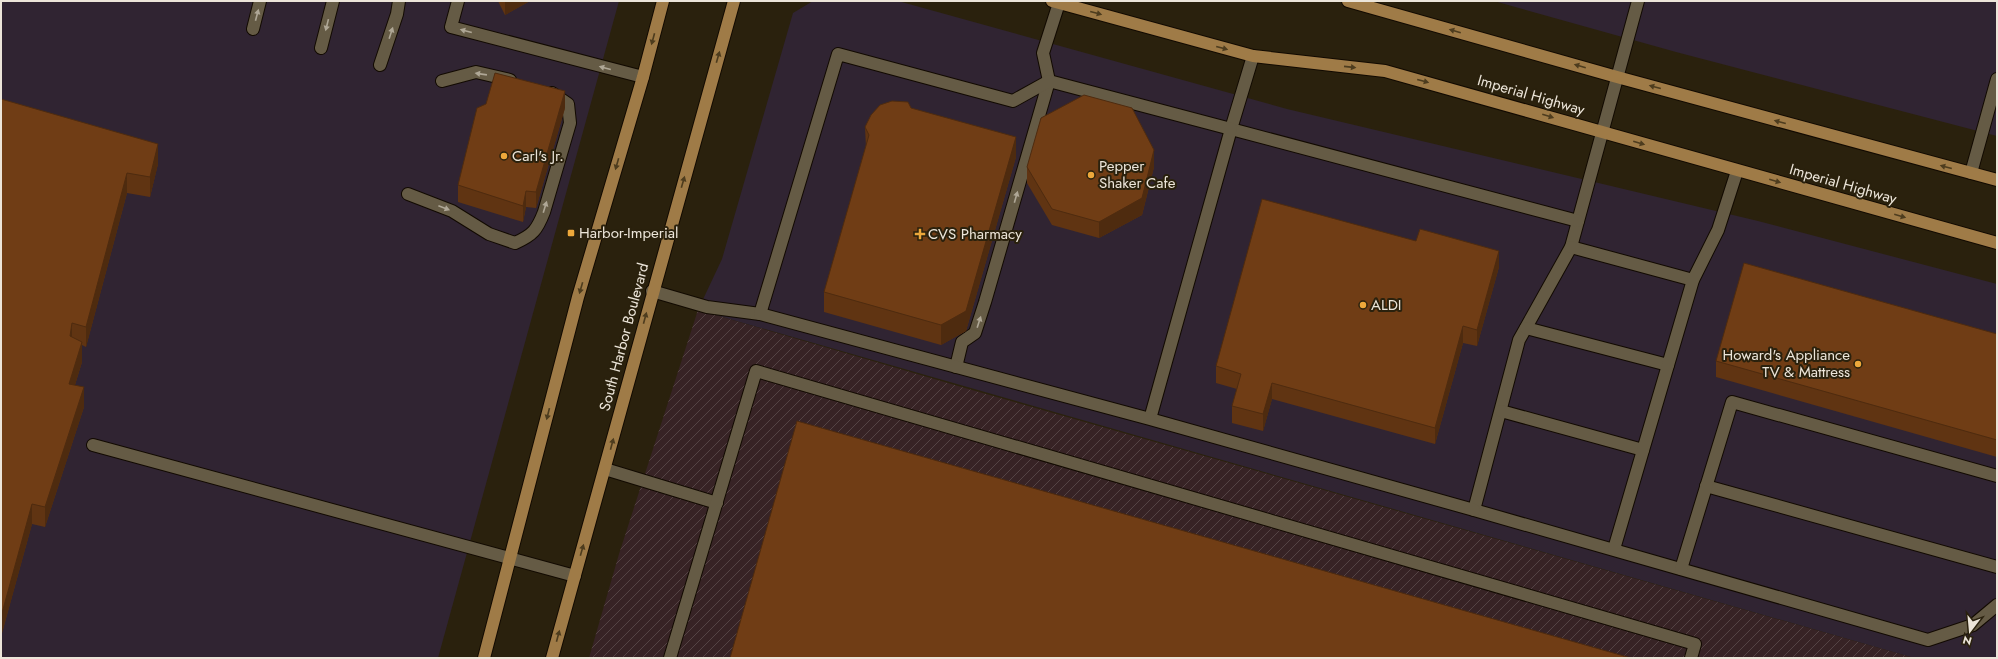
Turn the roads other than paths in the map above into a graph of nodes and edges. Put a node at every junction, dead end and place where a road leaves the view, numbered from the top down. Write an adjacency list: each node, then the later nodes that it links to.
1 (260, 1): 10 (lane, one-way to 1)
2 (333, 1): 11 (lane, one-way to 11)
3 (399, 1): 13 (lane, one-way to 3)
4 (458, 1): 15 (lane, one-way to 4)
5 (663, 1): 15 (main road, one-way to 15)
6 (734, 1): 31 (main road, South Harbor Boulevard, one-way to 6)
7 (1348, 1): 14 (main road, one-way to 7)
8 (1638, 1): 14 (lane)
9 (1055, 2): 12 (main road, Imperial Highway, one-way to 12); 18 (lane)
10 (253, 29)
11 (321, 48)
12 (1253, 56): 21 (lane); 22 (main road, Imperial Highway, one-way to 22)
13 (380, 64)
14 (1617, 77): 22 (lane); 24 (main road, one-way to 14)
15 (643, 78): 46 (main road, one-way to 46)
16 (1997, 79): 24 (lane)
17 (442, 81): 19 (lane, one-way to 17)
18 (1050, 82): 21 (lane); 32 (lane); 35 (lane, one-way to 18)
19 (522, 83)
20 (542, 90): 26 (lane, one-way to 20)
21 (1231, 129): 27 (lane); 37 (lane)
22 (1602, 132): 23 (main road, Imperial Highway, one-way to 23); 27 (lane)
23 (1737, 171): 28 (main road, Imperial Highway, one-way to 28); 30 (lane)
24 (1971, 174): 25 (main road)
25 (1997, 180)
26 (408, 194)
27 (1578, 221): 29 (lane)
28 (1997, 243)
29 (1571, 247): 30 (lane); 33 (lane)
30 (1693, 280): 34 (lane)
31 (652, 291): 32 (lane); 40 (main road, South Harbor Boulevard, one-way to 31)
32 (760, 314): 35 (lane)
33 (1526, 328): 34 (lane); 36 (lane)
34 (1668, 365): 39 (lane)
35 (956, 367): 37 (lane)
36 (1501, 411): 39 (lane); 44 (lane)
37 (1150, 419): 44 (lane)
38 (93, 445): 46 (lane)
39 (1643, 450): 45 (lane)
40 (605, 469): 43 (lane); 49 (main road, South Harbor Boulevard, one-way to 40)
41 (1997, 476): 42 (lane)
42 (1706, 486): 47 (lane); 48 (lane)
43 (717, 503): 53 (lane); 54 (lane)
44 (1474, 510): 45 (lane)
45 (1614, 550): 48 (lane)
46 (510, 559): 49 (lane); 51 (main road)
47 (1997, 567)
48 (1682, 569): 50 (lane)
49 (574, 576): 52 (main road, South Harbor Boulevard, one-way to 49)
50 (1997, 606)
51 (484, 658)
52 (552, 658)
53 (670, 658)
54 (1691, 658)

